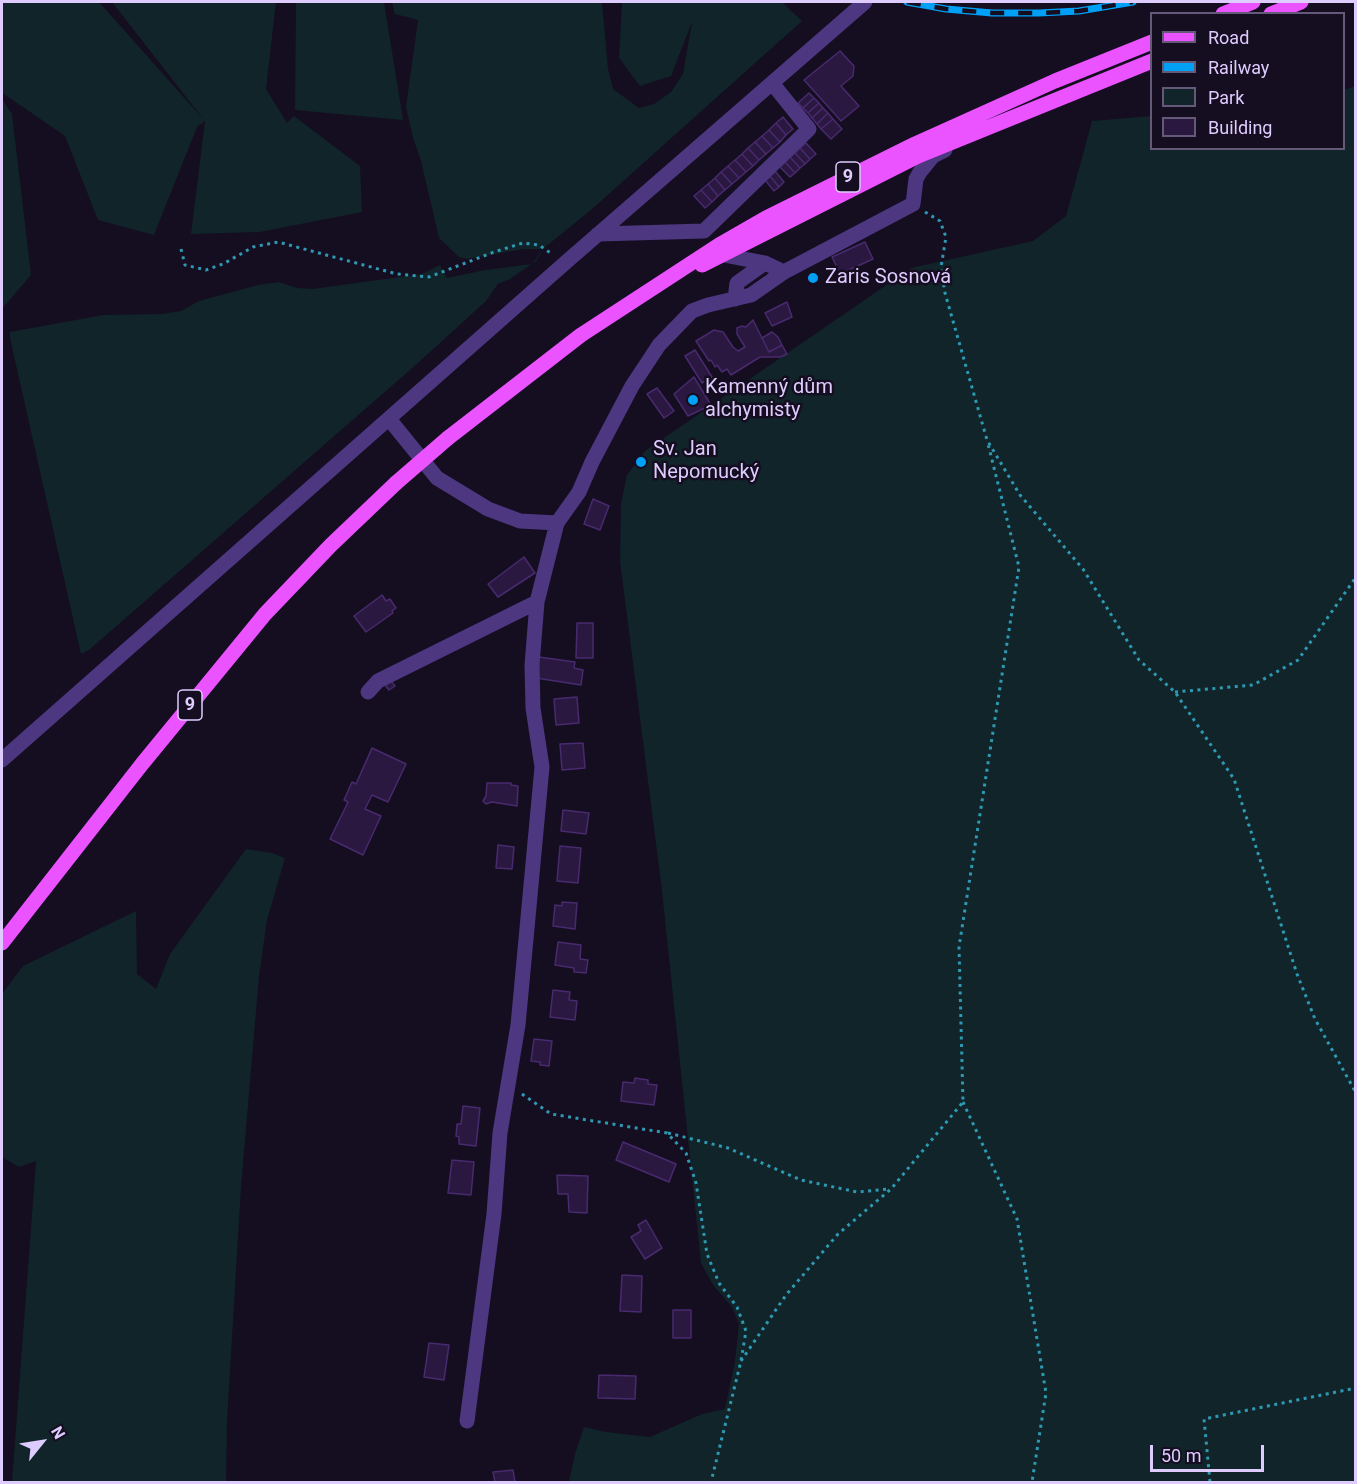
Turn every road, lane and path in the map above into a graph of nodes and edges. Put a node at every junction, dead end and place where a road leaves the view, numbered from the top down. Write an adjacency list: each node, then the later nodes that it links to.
1 (865, 2): 8 (street)
2 (1253, 2): 4 (main road)
3 (1301, 2): 5 (main road)
4 (1228, 12)
5 (1276, 12)
6 (1150, 43): 17 (main road, 9)
7 (1150, 62): 9 (main road, 9)
8 (772, 83): 11 (street); 11 (street)
9 (973, 133): 10 (street); 13 (main road, 9)
10 (914, 204): 16 (street); 20 (path)
11 (598, 234): 14 (street)
12 (181, 249): 14 (path)
13 (724, 255): 15 (street); 17 (main road, 9)
14 (565, 263): 19 (street)
15 (765, 263): 16 (street); 18 (street)
16 (784, 272): 18 (street)
17 (650, 290): 27 (main road, 9, bridge)
18 (735, 299): 21 (street)
19 (389, 419): 21 (street); 26 (street)
20 (987, 440): 25 (path); 30 (path)
21 (557, 523): 23 (street)
22 (1356, 577): 25 (path)
23 (537, 602): 24 (street); 28 (street)
24 (368, 692)
25 (1175, 692): 29 (path)
26 (2, 760)
27 (2, 943)
28 (508, 1084): 31 (path); 35 (street)
29 (1356, 1093)
30 (963, 1102): 32 (path); 37 (path)
31 (667, 1133): 32 (path); 33 (path)
32 (891, 1189): 33 (path)
33 (741, 1361): 36 (path)
34 (1356, 1388): 38 (path)
35 (467, 1421)
36 (711, 1482)
37 (1032, 1482)
38 (1210, 1482)

